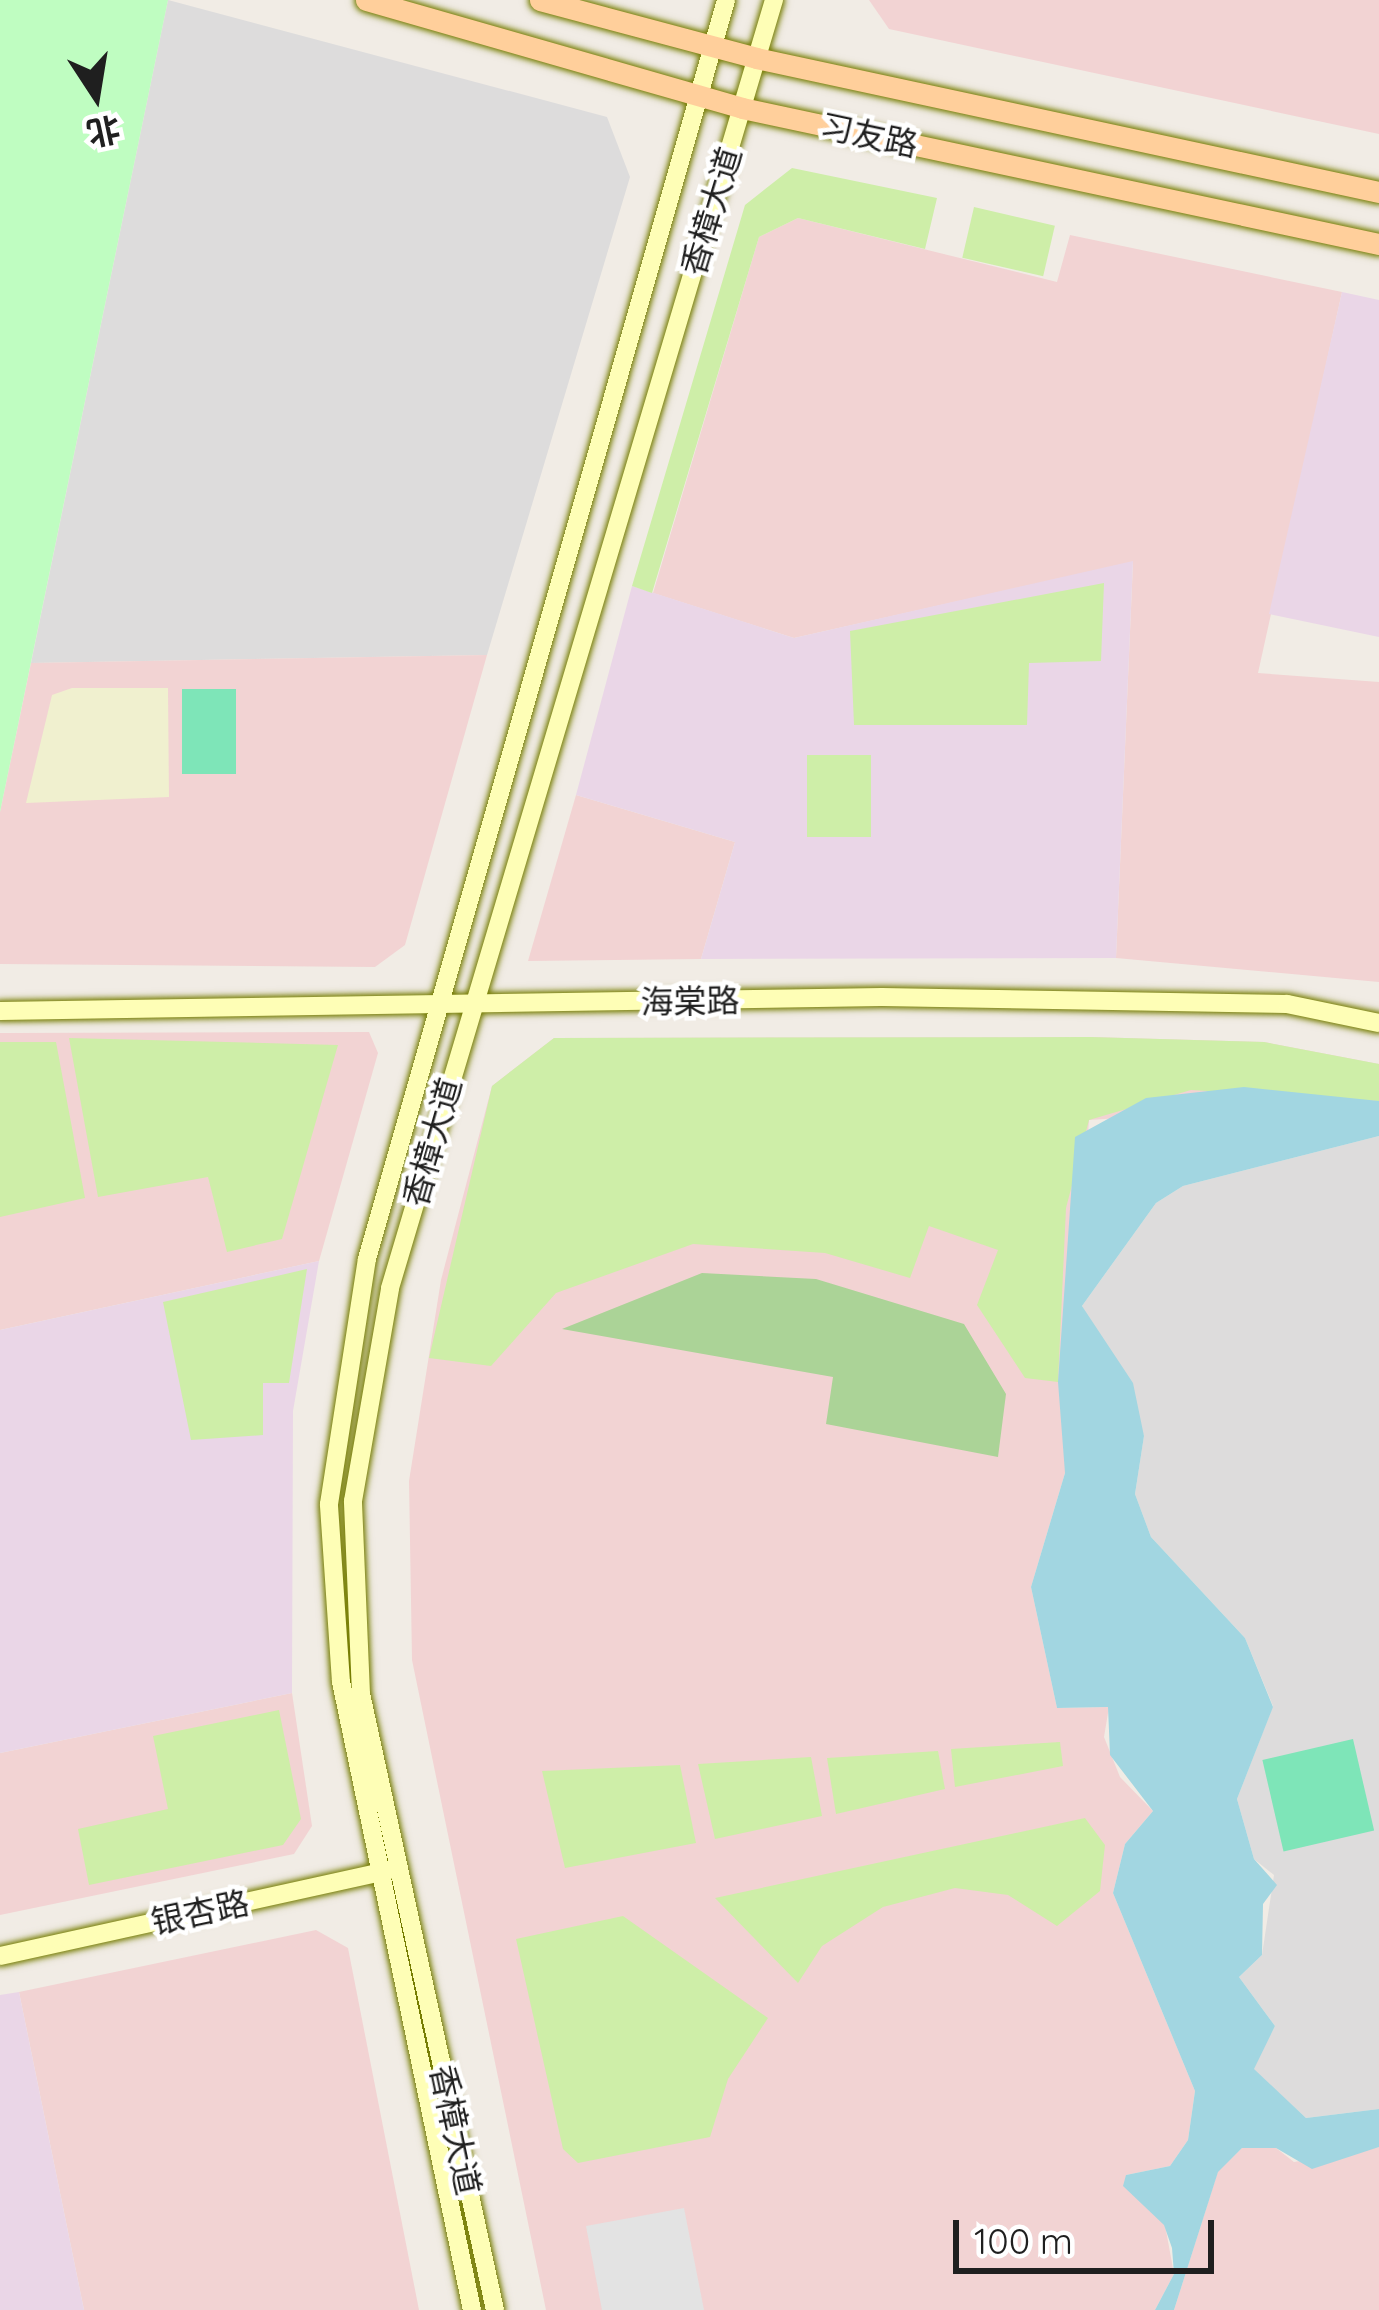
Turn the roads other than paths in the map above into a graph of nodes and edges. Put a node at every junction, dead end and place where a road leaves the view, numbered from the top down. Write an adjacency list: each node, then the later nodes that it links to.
1 (366, 0): 7 (main road, 习友路)
2 (540, 0): 5 (main road, 习友路)
3 (726, 0): 5 (main road, 香樟大道)
4 (774, 0): 6 (main road, 香樟大道)
5 (712, 47): 6 (main road, 习友路); 7 (main road, 香樟大道)
6 (756, 58): 8 (main road, 香樟大道); 9 (main road, 习友路)
7 (698, 96): 8 (main road, 习友路); 12 (main road, 香樟大道)
8 (742, 108): 10 (main road, 习友路); 11 (main road, 香樟大道)
9 (1379, 191)
10 (1379, 244)
11 (473, 1006): 12 (main road, 海棠路); 14 (main road, 海棠路); 15 (main road, 香樟大道)
12 (442, 1007): 13 (main road, 海棠路); 15 (main road, 香樟大道)
13 (0, 1011)
14 (1379, 1023)
15 (389, 1870): 16 (main road, 银杏路); 17 (main road, 香樟大道); 18 (main road, 香樟大道)
16 (0, 1956)
17 (472, 2310)
18 (495, 2310)

